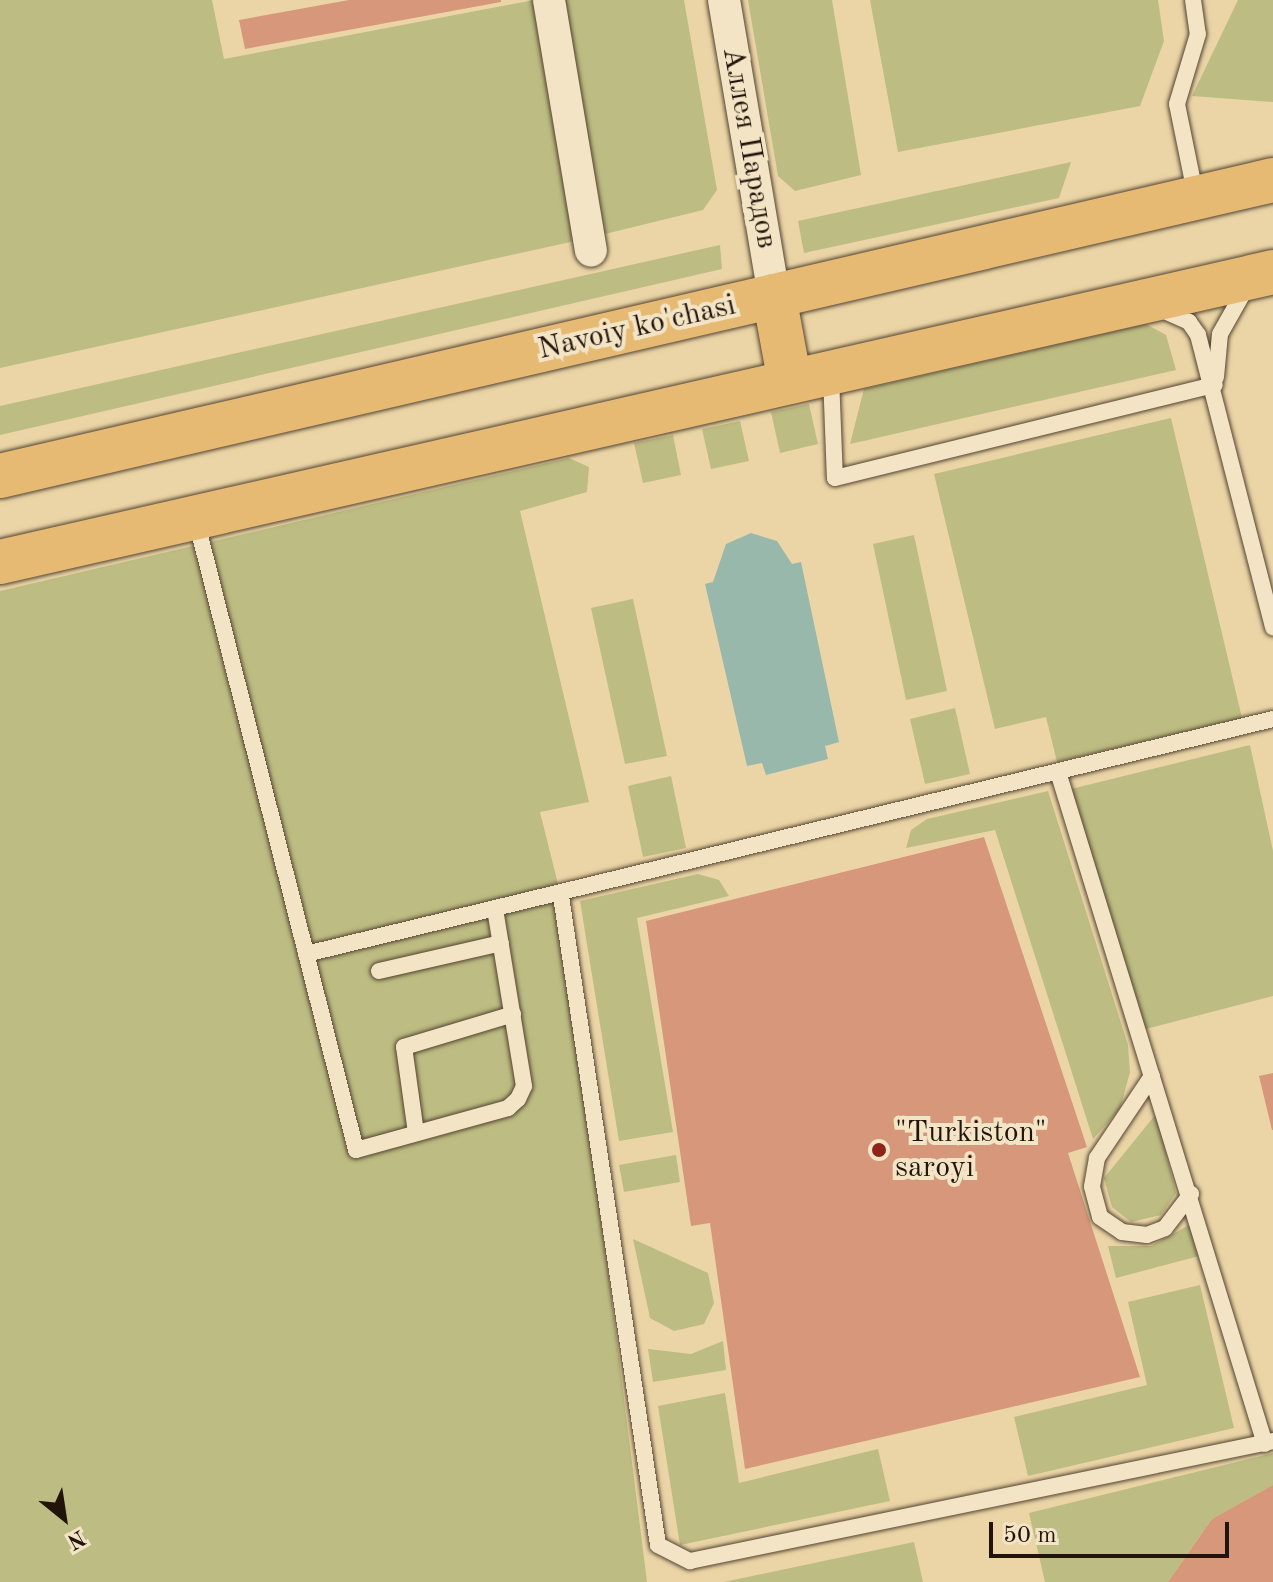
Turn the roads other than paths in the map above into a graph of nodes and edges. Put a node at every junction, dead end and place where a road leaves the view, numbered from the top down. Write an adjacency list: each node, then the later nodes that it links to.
1 (549, 0): 6 (street)
2 (724, 0): 8 (street, Аллея Парадов)
3 (1193, 0): 5 (lane)
4 (1273, 180): 5 (main road, Navoiy ko'chasi)
5 (1196, 198): 8 (main road, Navoiy ko'chasi)
6 (591, 251)
7 (1266, 274): 9 (main road); 11 (lane)
8 (774, 296): 10 (main road); 12 (main road, Navoiy ko'chasi)
9 (1138, 303): 10 (main road); 11 (lane)
10 (810, 378): 11 (lane); 13 (main road)
11 (1215, 385): 15 (lane)
12 (0, 476)
13 (196, 520): 14 (main road); 21 (lane)
14 (0, 562)
15 (1273, 628)
16 (1273, 719): 17 (lane)
17 (1058, 772): 18 (lane); 24 (lane)
18 (561, 896): 19 (lane); 27 (lane)
19 (495, 909): 20 (lane); 21 (lane)
20 (501, 943): 22 (lane); 23 (lane)
21 (306, 954): 25 (lane)
22 (379, 971)
23 (513, 1014): 25 (lane); 25 (lane)
24 (1152, 1076): 26 (lane); 26 (lane)
25 (416, 1133)
26 (1191, 1194): 27 (lane)
27 (1269, 1442)

